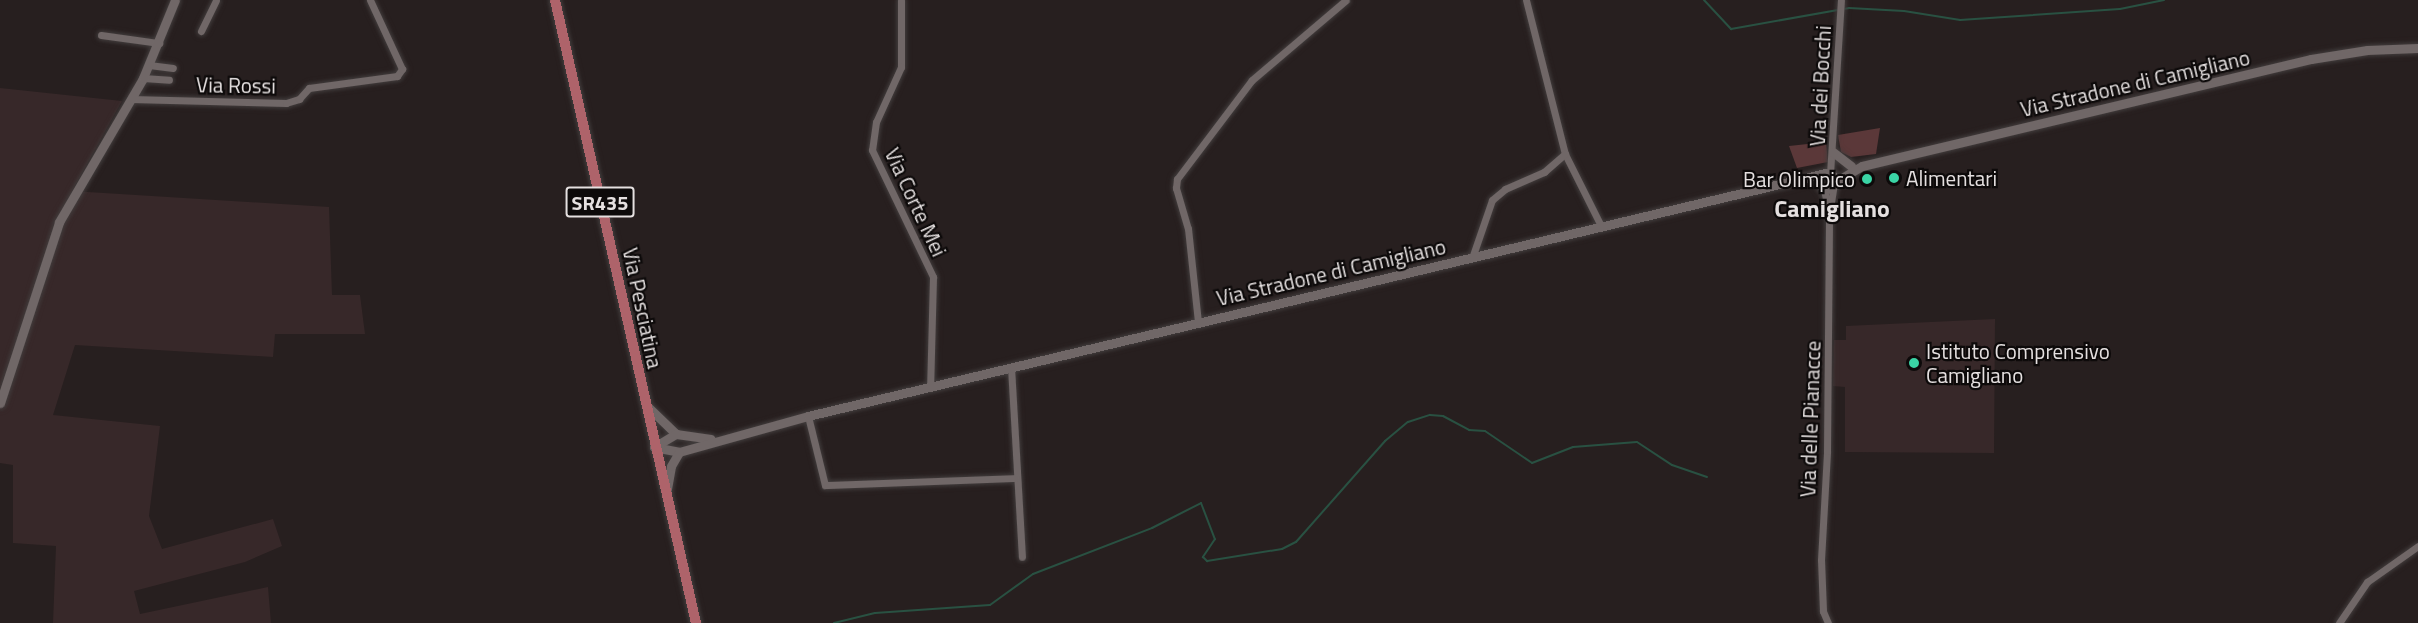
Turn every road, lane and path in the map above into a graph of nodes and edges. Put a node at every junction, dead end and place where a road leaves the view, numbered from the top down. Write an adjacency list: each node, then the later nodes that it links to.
1 (175, 0): 11 (street)
2 (216, 0): 9 (street)
3 (370, 0): 17 (street, Via Rossi)
4 (555, 0): 32 (main road, Via Pesciatina / SR435)
5 (902, 0): 30 (street, Via Corte Mei)
6 (1346, 0): 28 (street, Via Stradone di Camigliano)
7 (1526, 0): 19 (street)
8 (1841, 3): 18 (street, Via dei Bocchi)
9 (201, 31)
10 (100, 35): 11 (street)
11 (159, 43): 13 (street)
12 (2418, 48): 21 (street, Via Stradone di Camigliano)
13 (149, 65): 14 (street); 15 (street)
14 (173, 68)
15 (143, 78): 16 (street); 17 (street)
16 (169, 80)
17 (131, 99): 31 (street)
18 (1833, 152): 20 (street); 22 (street, Via dei Bocchi)
19 (1565, 154): 26 (street); 27 (street, Via Stradone di Camigliano)
20 (1851, 166): 21 (street); 22 (street)
21 (1862, 166): 22 (street)
22 (1832, 178): 23 (street, Via Stradone di Camigliano); 24 (street); 24 (street); 25 (street, Via delle Pianacce)
23 (1795, 181): 24 (street); 26 (street, Via Stradone di Camigliano)
24 (1822, 187): 25 (street, Via delle Pianacce)
25 (1829, 215): 43 (street, Via delle Pianacce)
26 (1601, 226): 27 (street, Via Stradone di Camigliano)
27 (1472, 258): 28 (street, Via Stradone di Camigliano)
28 (1198, 322): 29 (street, Via Stradone di Camigliano)
29 (1011, 367): 30 (street, Via Stradone di Camigliano); 38 (street)
30 (930, 388): 33 (street, Via Stradone di Camigliano)
31 (0, 402)
32 (645, 404): 34 (street); 36 (main road, Via Pesciatina / SR435)
33 (808, 416): 35 (street, Via Stradone di Camigliano); 38 (street)
34 (676, 434): 35 (street, Via Stradone di Camigliano); 36 (street)
35 (714, 440): 37 (street, Via Stradone di Camigliano)
36 (654, 447): 37 (street); 39 (main road, Via Pesciatina / SR435)
37 (679, 452): 39 (street)
38 (1016, 478): 41 (street)
39 (666, 496): 42 (main road, Via Pesciatina / SR435)
40 (2418, 546): 44 (street)
41 (1022, 557)
42 (696, 623)
43 (1828, 623)
44 (2339, 623)

